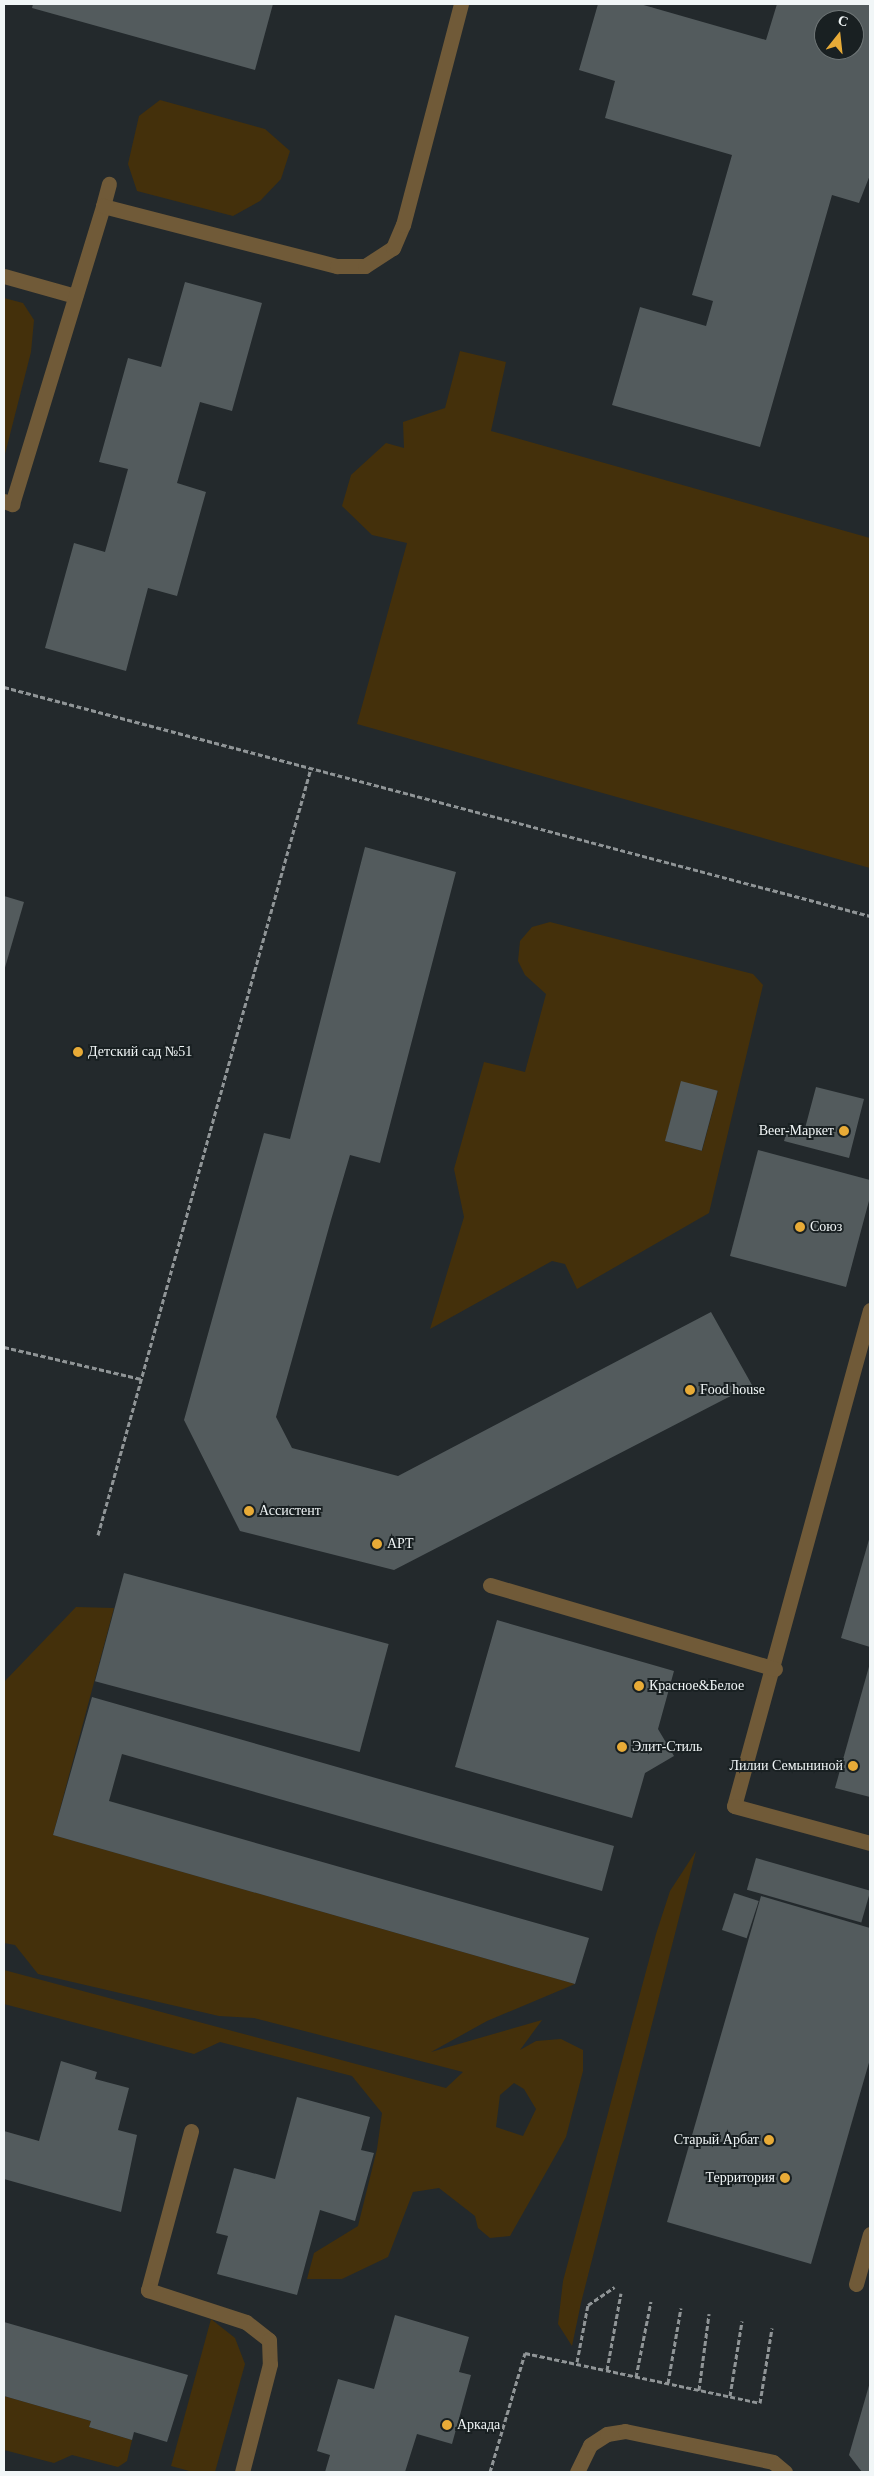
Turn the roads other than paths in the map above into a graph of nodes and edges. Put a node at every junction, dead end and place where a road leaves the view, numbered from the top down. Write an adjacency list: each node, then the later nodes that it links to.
1 (462, 4): 3 (lane)
2 (109, 184): 3 (lane)
3 (103, 206): 5 (lane)
4 (4, 276): 5 (lane)
5 (75, 296): 6 (lane)
6 (4, 501)
7 (870, 1310): 9 (lane)
8 (490, 1585): 9 (lane)
9 (775, 1669): 10 (lane)
10 (870, 1843)
11 (190, 2131): 14 (lane)
12 (870, 2234): 13 (lane)
13 (856, 2284)
14 (242, 2472)
15 (577, 2472): 16 (lane)
16 (785, 2472)

